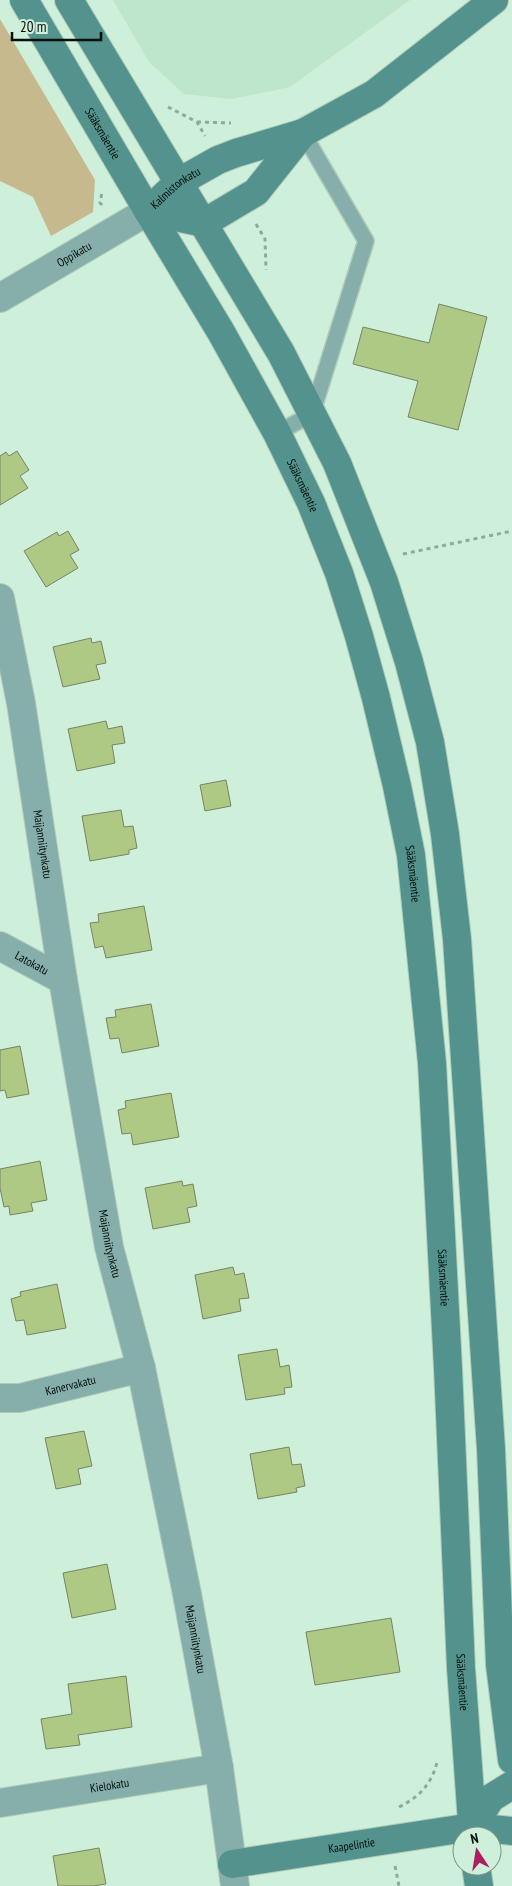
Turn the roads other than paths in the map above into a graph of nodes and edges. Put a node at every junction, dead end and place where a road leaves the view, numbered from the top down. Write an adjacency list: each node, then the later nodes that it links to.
1 (24, 0): 6 (main road, Sääksmäentie)
2 (69, 0): 5 (main road)
3 (494, 0): 4 (main road, Kalmistonkatu)
4 (303, 133): 5 (main road, Kalmistonkatu); 7 (main road, Kalmistonkatu); 9 (lane)
5 (179, 182): 6 (main road, Kalmistonkatu); 7 (main road)
6 (148, 211): 7 (main road, Kalmistonkatu); 8 (street, Oppikatu); 10 (main road, Sääksmäentie)
7 (204, 223): 9 (main road)
8 (0, 298)
9 (312, 414): 10 (lane); 16 (main road)
10 (277, 433): 20 (main road, Sääksmäentie)
11 (0, 598): 13 (street, Maijanniitynkatu)
12 (0, 946): 13 (street, Latokatu)
13 (63, 980): 14 (street, Maijanniitynkatu)
14 (141, 1368): 15 (street, Kanervakatu); 17 (street, Maijanniitynkatu)
15 (0, 1398)
16 (512, 1760)
17 (219, 1768): 19 (street, Kielokatu); 23 (street, Maijanniitynkatu)
18 (512, 1784): 21 (main road)
19 (0, 1803)
20 (473, 1826)
21 (476, 1826)
22 (452, 1833): 23 (main road, Kaapelintie)
23 (234, 1875)

